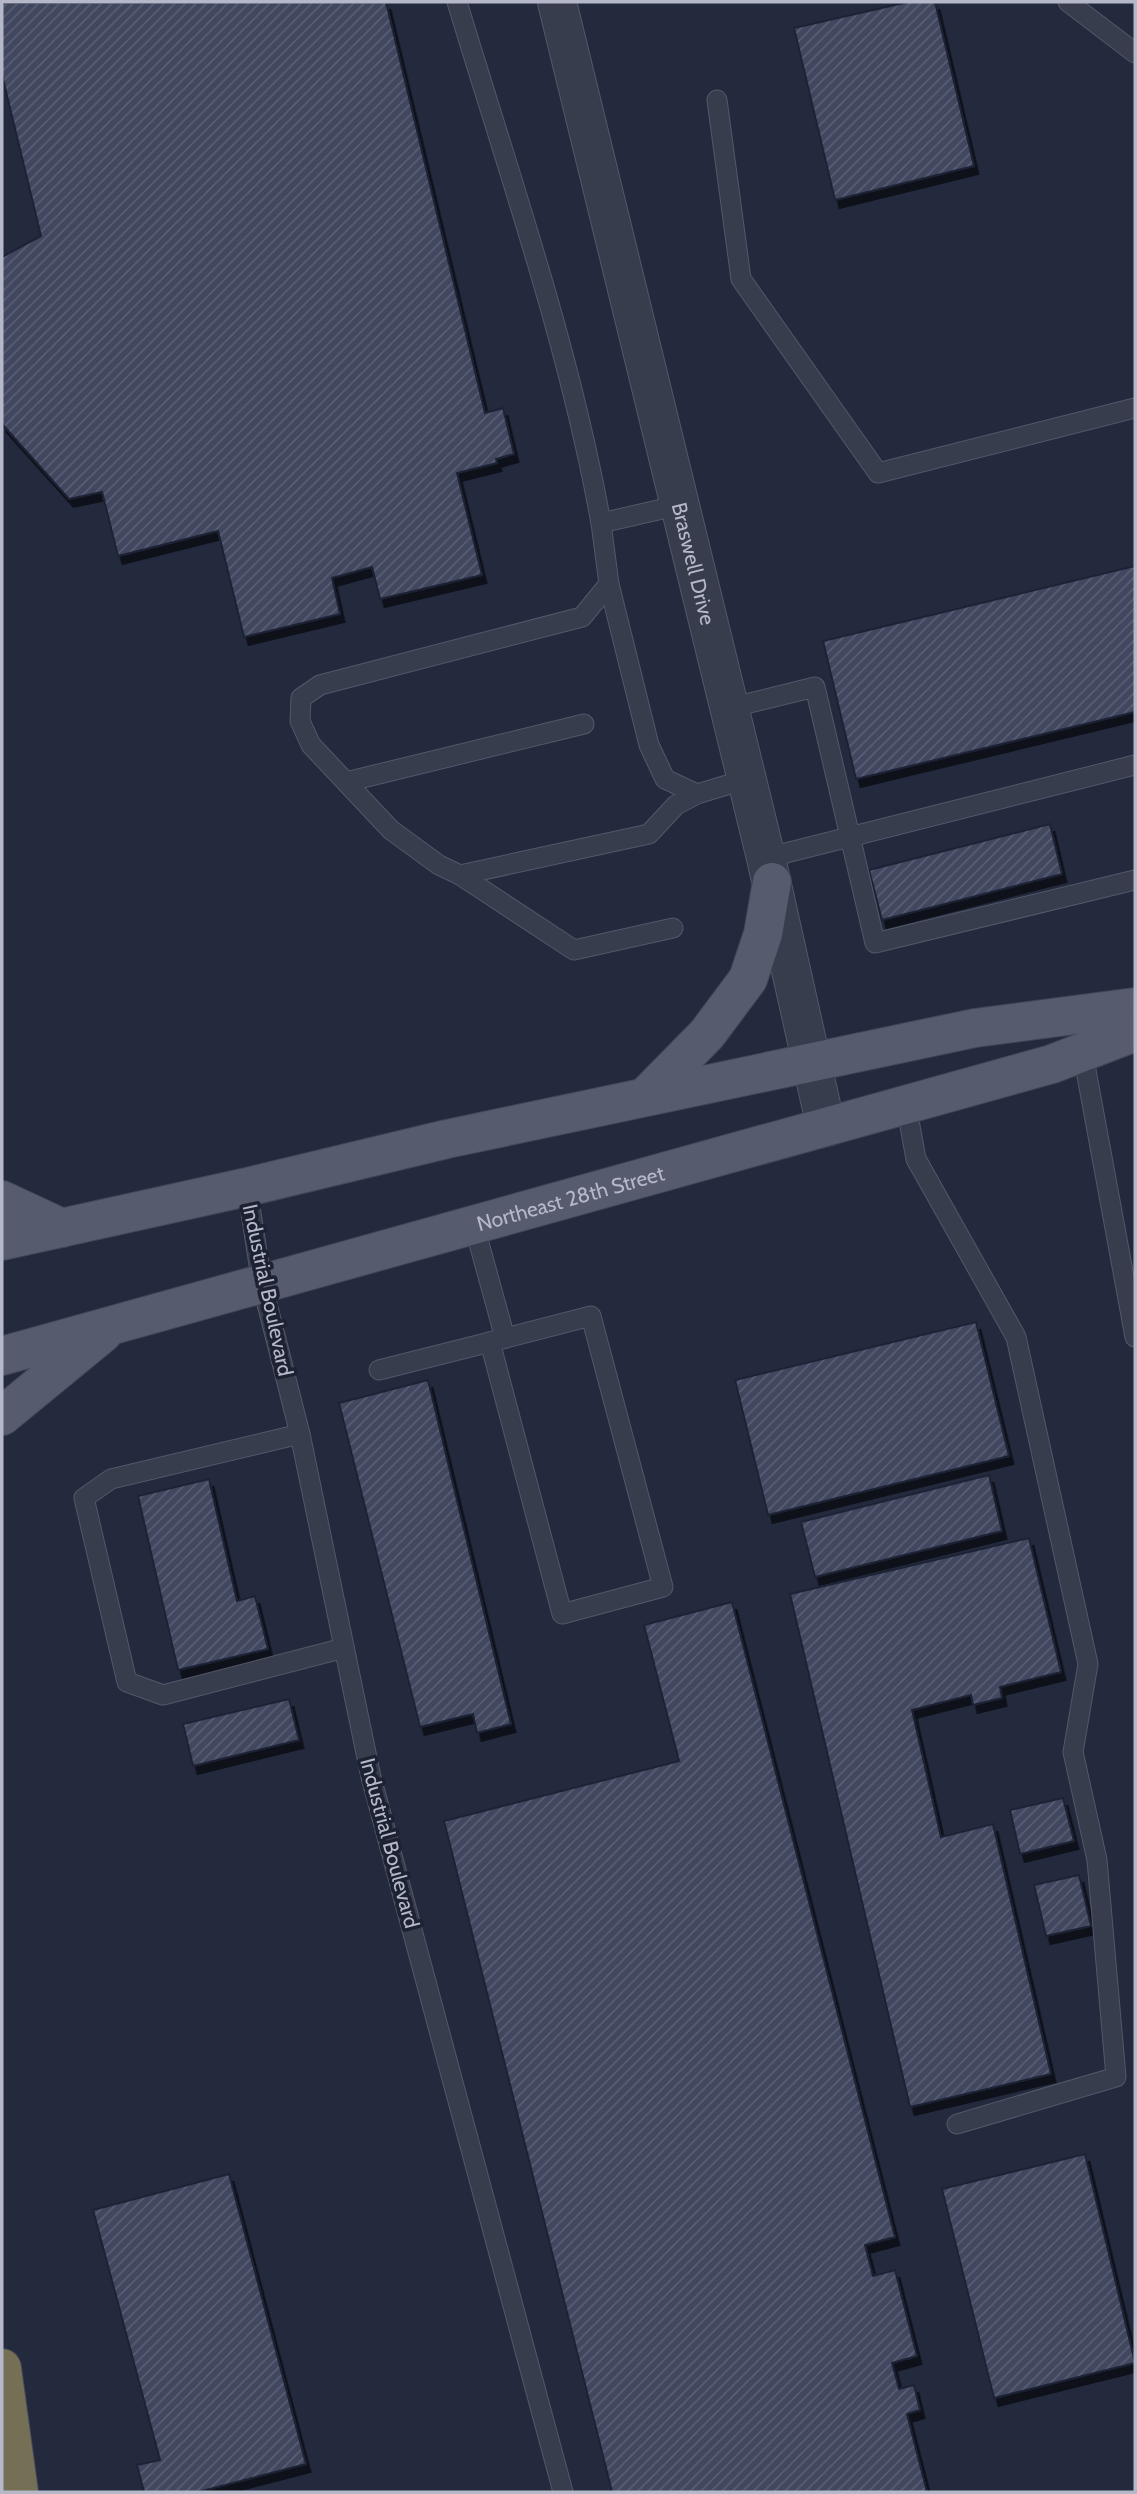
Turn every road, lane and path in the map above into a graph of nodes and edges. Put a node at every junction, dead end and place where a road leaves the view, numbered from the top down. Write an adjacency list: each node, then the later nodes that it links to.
1 (457, 2): 8 (lane)
2 (557, 2): 7 (street, Braswell Drive)
3 (1068, 2): 4 (lane)
4 (1135, 53)
5 (717, 100): 6 (lane)
6 (1135, 408)
7 (680, 505): 8 (lane); 10 (street, Braswell Drive)
8 (601, 523): 9 (lane)
9 (609, 584): 14 (lane); 15 (lane)
10 (729, 708): 13 (street, Braswell Drive); 16 (lane)
11 (584, 724): 14 (lane)
12 (1135, 765): 16 (lane)
13 (747, 779): 15 (lane); 17 (street, Braswell Drive)
14 (346, 782): 18 (lane)
15 (697, 794): 18 (lane)
16 (850, 837): 17 (lane); 19 (lane)
17 (769, 870): 24 (street, Braswell Drive); 25 (main road)
18 (460, 875): 20 (lane)
19 (1135, 880)
20 (673, 928)
21 (1135, 1007): 24 (main road)
22 (1135, 1032): 23 (main road, Northeast 28th Street)
23 (1083, 1054): 26 (main road, Northeast 28th Street); 35 (lane)
24 (813, 1062): 25 (main road); 27 (street, Braswell Drive)
25 (646, 1096): 28 (main road)
26 (906, 1104): 27 (main road, Northeast 28th Street); 42 (lane)
27 (826, 1127): 30 (main road, Northeast 28th Street)
28 (247, 1187): 31 (main road); 33 (lane, Industrial Boulevard)
29 (2, 1200): 31 (main road)
30 (474, 1225): 33 (main road, Northeast 28th Street); 36 (lane)
31 (62, 1228): 32 (main road)
32 (2, 1241)
33 (262, 1284): 34 (main road, Northeast 28th Street); 40 (lane, Industrial Boulevard)
34 (111, 1326): 37 (main road, Northeast 28th Street); 39 (main road)
35 (1135, 1337)
36 (498, 1340): 36 (lane); 38 (lane)
37 (2, 1356)
38 (379, 1370)
39 (2, 1416)
40 (300, 1434): 41 (lane, Industrial Boulevard); 41 (lane)
41 (344, 1648): 45 (lane, Industrial Boulevard)
42 (957, 2124)
43 (2, 2368): 44 (highway)
44 (19, 2492)
45 (563, 2492)

